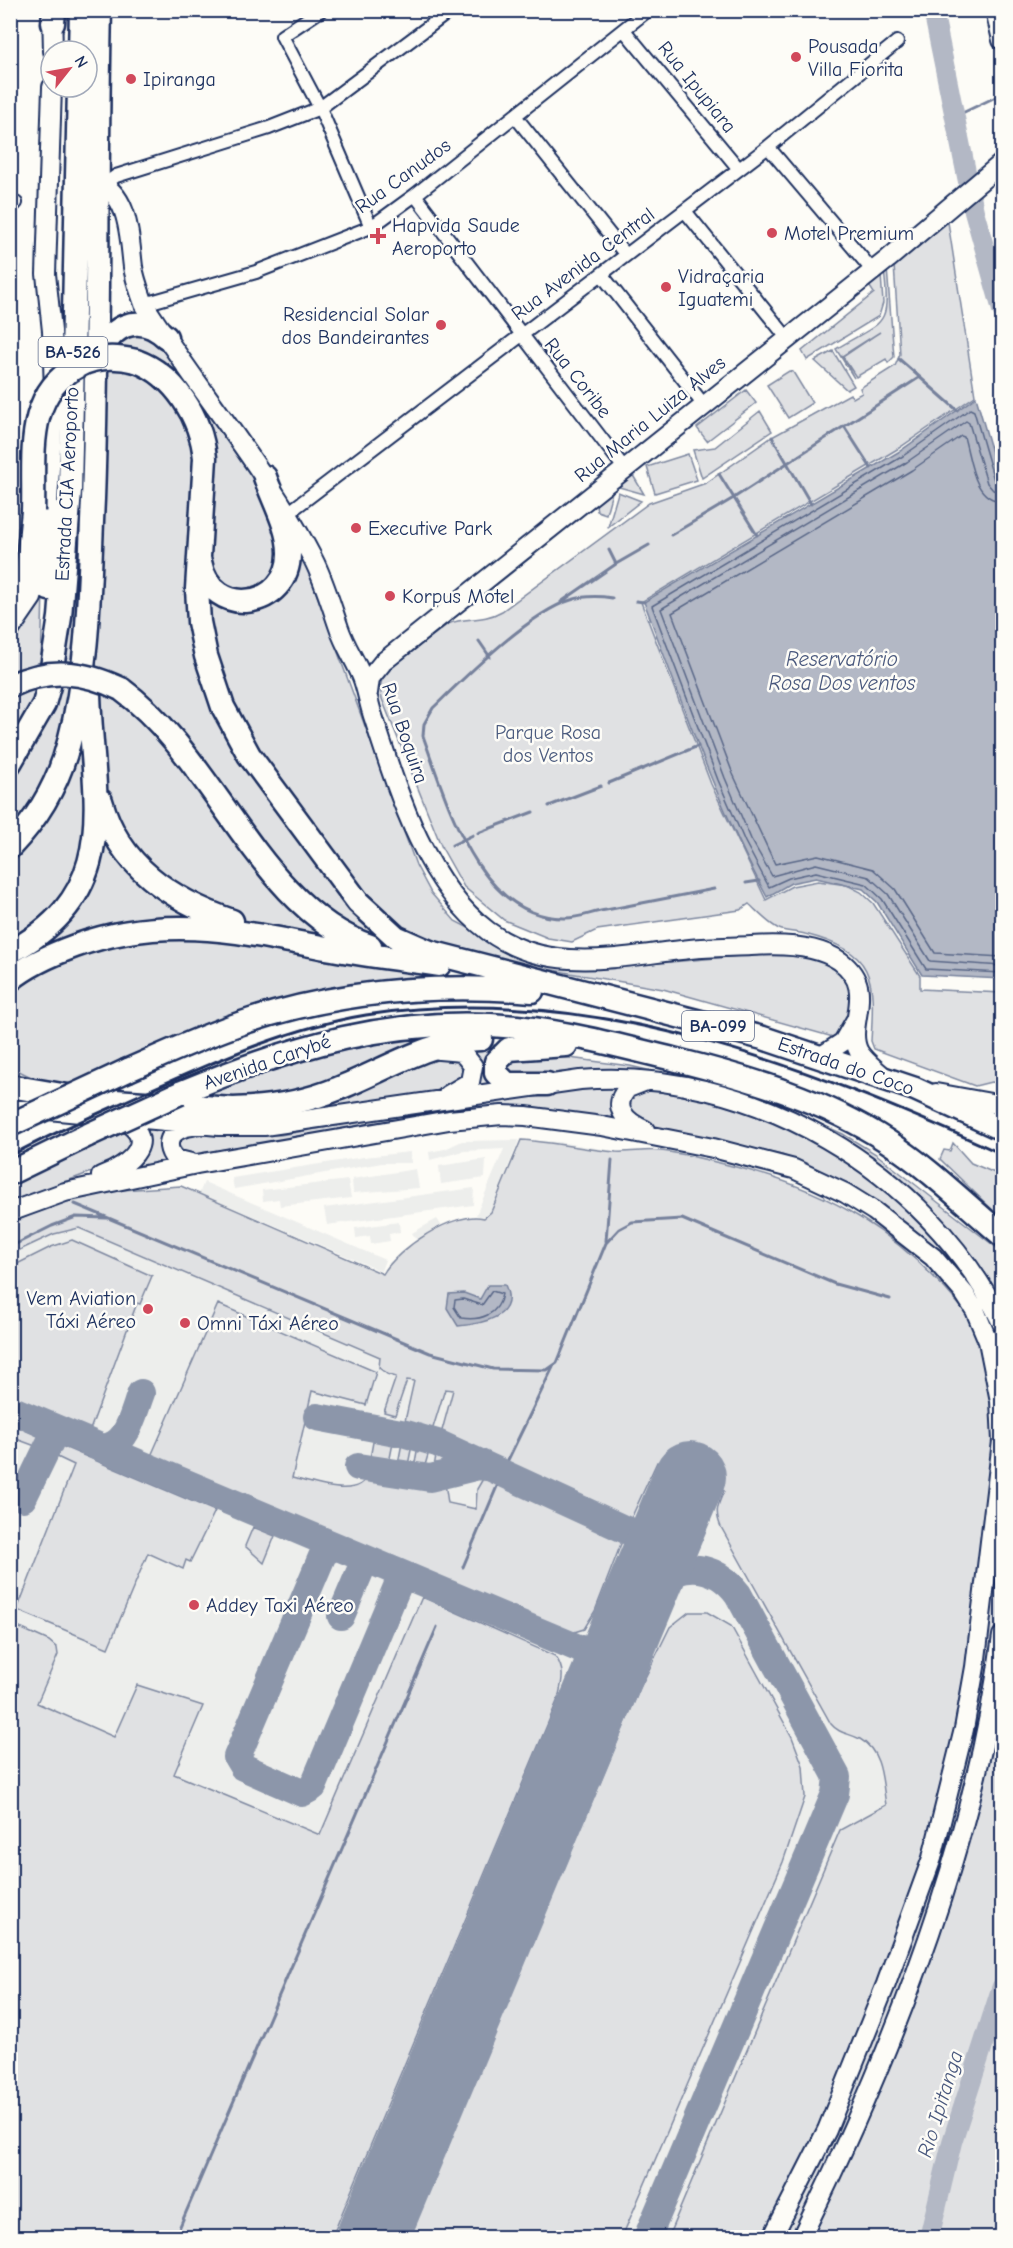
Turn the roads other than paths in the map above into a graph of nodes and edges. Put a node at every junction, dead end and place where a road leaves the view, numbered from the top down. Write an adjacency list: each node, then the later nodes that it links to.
1 (81, 10): 10 (highway)
2 (100, 10): 20 (highway, Estrada CIA Aeroporto / BA-526)
3 (321, 10): 15 (street)
4 (451, 10): 15 (street)
5 (648, 10): 8 (street, Rua Canudos)
6 (995, 10): 11 (main road)
7 (53, 15): 9 (main road)
8 (624, 30): 16 (street, Rua Canudos); 19 (street, Rua Ipupiara)
9 (53, 39)
10 (80, 39)
11 (1002, 40)
12 (897, 42): 17 (street, Rua Avenida Central)
13 (52, 99): 35 (main road, BA-526)
14 (79, 99): 45 (highway, Estrada CIA Aeroporto / BA-526)
15 (320, 108): 20 (street); 23 (street)
16 (515, 116): 21 (street, Rua Canudos); 24 (street)
17 (768, 147): 19 (street, Rua Avenida Central); 25 (street)
18 (1002, 163): 25 (main road, Rua Maria Luiza Alves)
19 (739, 169): 22 (street, Rua Avenida Central)
20 (101, 182): 27 (main road, Rua Boquira); 31 (highway, Estrada CIA Aeroporto / BA-526)
21 (415, 195): 23 (street, Rua Canudos); 28 (street, Rua Coribe)
22 (685, 211): 24 (street, Rua Avenida Central); 30 (street)
23 (371, 227): 27 (street, Rua Canudos)
24 (626, 255): 26 (street, Rua Avenida Central)
25 (873, 271): 30 (main road, Rua Maria Luiza Alves)
26 (602, 275): 28 (street, Rua Avenida Central); 32 (street)
27 (144, 304): 29 (main road, Rua Boquira)
28 (521, 336): 33 (street, Rua Coribe); 36 (street, Rua Avenida Central)
29 (166, 337): 31 (highway); 34 (main road, Rua Boquira)
30 (788, 339): 32 (main road, Rua Maria Luiza Alves)
31 (95, 372): 39 (highway, Estrada CIA Aeroporto / BA-526)
32 (703, 404): 33 (main road, Rua Maria Luiza Alves)
33 (624, 468): 42 (main road, Rua Maria Luiza Alves)
34 (265, 477): 36 (main road, Rua Boquira); 37 (highway)
35 (41, 510): 37 (highway, bridge); 38 (highway); 40 (main road); 45 (highway)
36 (288, 513): 41 (main road, Rua Boquira)
37 (198, 550): 52 (highway)
38 (10, 608)
39 (87, 628): 47 (highway); 48 (highway)
40 (10, 630)
41 (352, 660): 42 (main road); 44 (main road, Rua Boquira)
42 (383, 662): 44 (main road, Rua Maria Luiza Alves)
43 (10, 686): 51 (highway, bridge)
44 (368, 699): 55 (main road, Rua Boquira)
45 (31, 730): 46 (highway, Estrada CIA Aeroporto / BA-526)
46 (10, 763)
47 (93, 773): 49 (highway); 50 (highway)
48 (10, 848)
49 (278, 938): 51 (highway); 53 (highway)
50 (10, 952)
51 (432, 964): 52 (highway)
52 (509, 975): 54 (highway)
53 (10, 980)
54 (614, 1001): 58 (highway, Estrada do Coco / BA-099); 69 (highway, Avenida Carybé, bridge)
55 (859, 1011): 58 (main road); 61 (main road, Rua Boquira)
56 (566, 1035): 57 (highway, Avenida Carybé); 59 (highway); 74 (highway, Avenida Carybé, bridge)
57 (648, 1053): 63 (highway); 77 (highway, BA-099)
58 (821, 1056): 61 (highway, Estrada do Coco / BA-099)
59 (403, 1060): 60 (highway); 65 (main road)
60 (14, 1079)
61 (886, 1079): 64 (highway, Estrada do Coco / BA-099)
62 (657, 1081): 63 (main road); 72 (main road); 78 (main road)
63 (547, 1084): 65 (main road)
64 (915, 1089): 66 (main road); 71 (highway, Estrada do Coco / BA-099)
65 (427, 1103): 70 (main road)
66 (1002, 1105)
67 (10, 1110): 68 (main road)
68 (113, 1117): 70 (main road); 75 (main road)
69 (10, 1125)
70 (203, 1125): 73 (main road)
71 (1002, 1129)
72 (664, 1138): 73 (main road); 83 (main road)
73 (198, 1164): 75 (main road)
74 (10, 1173)
75 (37, 1201): 76 (main road)
76 (10, 1212)
77 (1002, 1235)
78 (1002, 1323)
79 (1002, 1636): 80 (main road)
80 (1000, 1682): 82 (main road)
81 (1002, 1711): 82 (main road)
82 (987, 1724): 84 (main road)
83 (772, 2238)
84 (801, 2238)

